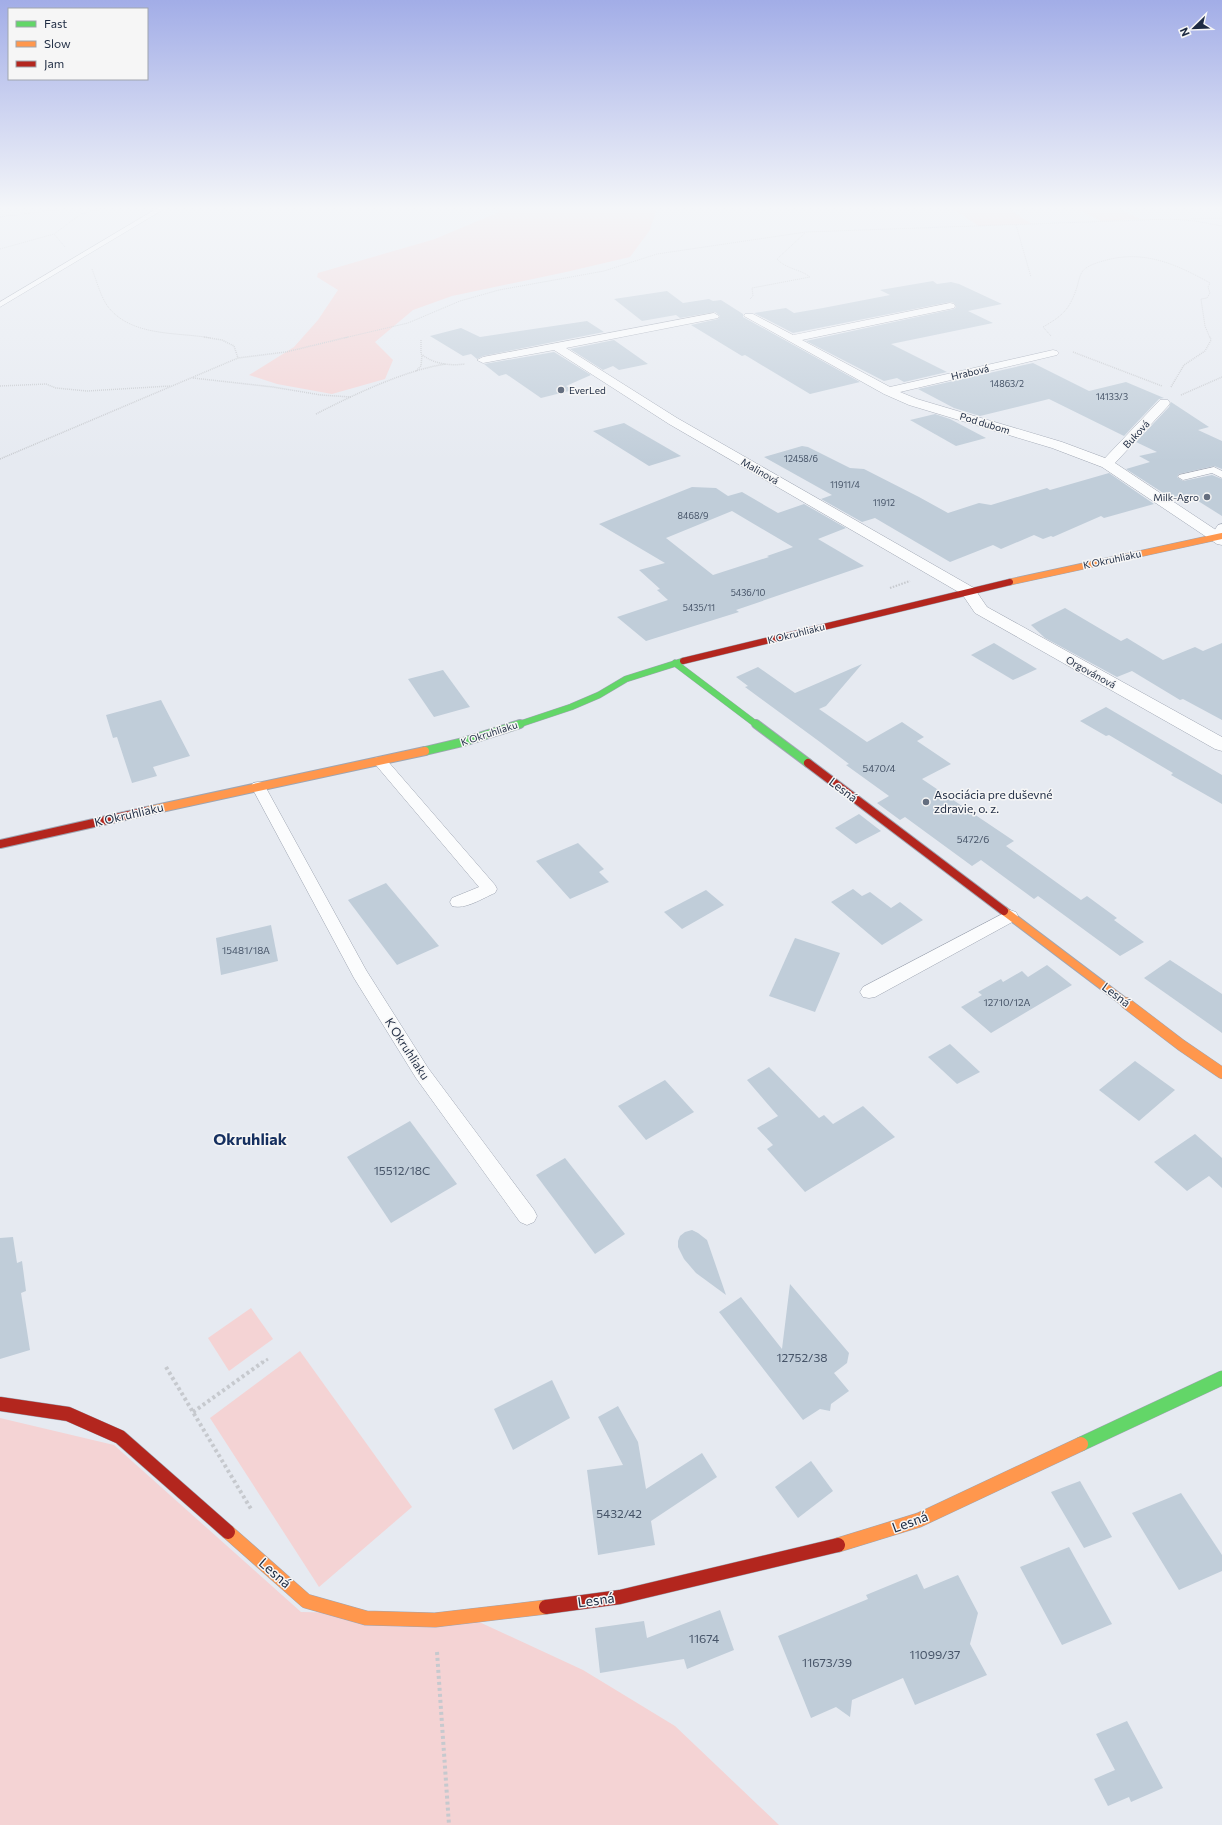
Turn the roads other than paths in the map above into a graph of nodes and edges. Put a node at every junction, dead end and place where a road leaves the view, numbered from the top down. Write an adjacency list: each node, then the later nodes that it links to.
1 (23, 291): 2 (lane)
2 (0, 305)
3 (950, 306): 6 (street)
4 (714, 316): 7 (street)
5 (749, 316): 6 (street, Pod dubom)
6 (792, 339): 10 (street, Pod dubom)
7 (556, 346): 9 (street); 16 (street, Malinová)
8 (1052, 353): 10 (street, Hrabová)
9 (483, 360)
10 (888, 391): 12 (street, Pod dubom)
11 (1168, 401): 12 (street, Buková)
12 (1107, 464): 15 (street, Pod dubom)
13 (1222, 475): 14 (lane)
14 (1183, 477)
15 (1220, 535): 16 (street, K Okruhliaku)
16 (968, 590): 17 (street, K Okruhliaku); 18 (street, Orgovánová)
17 (675, 663): 19 (street, K Okruhliaku); 23 (street, Lesná)
18 (1222, 745)
19 (380, 761): 20 (street, K Okruhliaku); 22 (lane)
20 (258, 786): 21 (street, K Okruhliaku); 26 (lane, K Okruhliaku)
21 (0, 844)
22 (458, 902)
23 (1010, 916): 24 (lane); 25 (street, Lesná)
24 (869, 992)
25 (1222, 1073)
26 (527, 1216)
27 (1222, 1378): 28 (street, Lesná)
28 (0, 1404)

